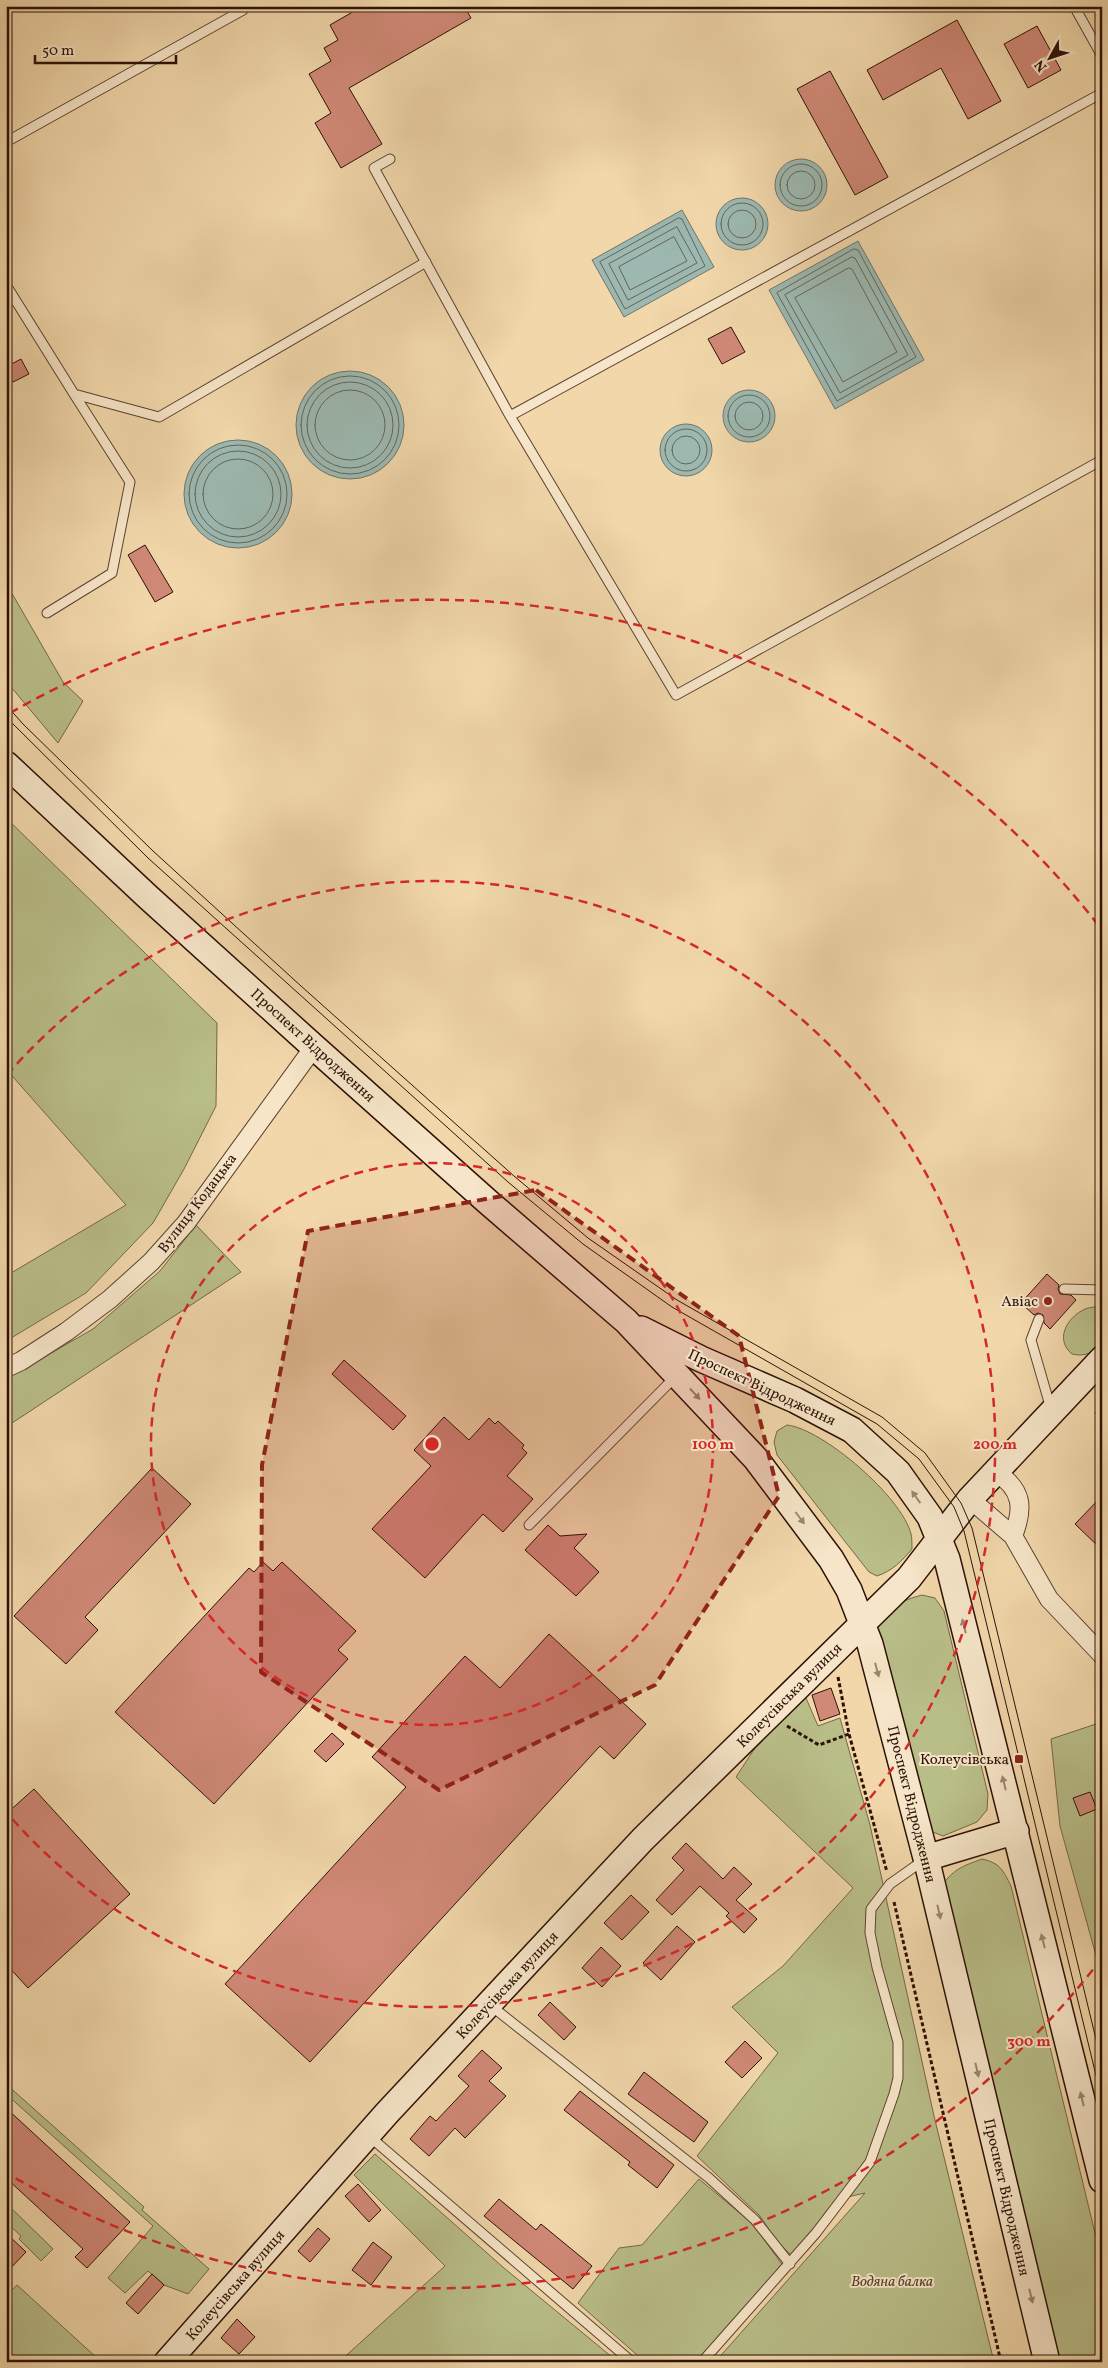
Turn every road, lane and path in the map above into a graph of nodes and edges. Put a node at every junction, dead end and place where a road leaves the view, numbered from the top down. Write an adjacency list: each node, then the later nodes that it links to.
1 (1074, 6): 3 (lane)
2 (243, 10): 5 (lane)
3 (1102, 56)
4 (1102, 93): 10 (lane)
5 (6, 142)
6 (390, 159): 7 (lane)
7 (426, 262): 9 (lane); 10 (lane)
8 (6, 285): 9 (lane)
9 (74, 394): 12 (lane)
10 (510, 416): 11 (lane)
11 (1102, 460)
12 (47, 613)
13 (6, 764): 14 (street, Проспект Відродження)
14 (314, 1046): 18 (street, Проспект Відродження); 20 (street, Вулиця Кодацька)
15 (1064, 1289): 16 (lane)
16 (1102, 1290)
17 (1039, 1319): 23 (lane)
18 (626, 1320): 21 (street, Проспект Відродження); 29 (street, Проспект Відродження, one-way to 18)
19 (1102, 1359): 23 (street, Колеусівська вулиця)
20 (6, 1368)
21 (677, 1375): 27 (lane); 30 (street, Проспект Відродження, one-way to 30)
22 (1102, 1408): 24 (path)
23 (1052, 1412): 25 (street, Колеусівська вулиця)
24 (1096, 1414)
25 (996, 1472): 26 (street, Колеусівська вулиця); 28 (street)
26 (970, 1499): 28 (street); 29 (street, Колеусівська вулиця)
27 (529, 1525)
28 (1012, 1536): 32 (street)
29 (939, 1539): 30 (street, Колеусівська вулиця); 35 (street, Проспект Відродження, one-way to 29)
30 (862, 1624): 31 (street, Колеусівська вулиця); 36 (street, Проспект Відродження, one-way to 36)
31 (833, 1652): 33 (street, Колеусівська вулиця); 34 (path)
32 (1102, 1655)
33 (770, 1715): 34 (path); 38 (street, Колеусівська вулиця)
34 (849, 1734): 37 (path)
35 (1016, 1831): 36 (street); 40 (street, Проспект Відродження, one-way to 35)
36 (926, 1858): 37 (lane); 46 (street, Проспект Відродження, one-way to 46)
37 (890, 1884): 41 (lane); 45 (path)
38 (489, 2004): 39 (street, Колеусівська вулиця); 41 (lane)
39 (368, 2135): 42 (street, Колеусівська вулиця); 43 (lane)
40 (1102, 2180)
41 (790, 2264): 44 (lane)
42 (167, 2362)
43 (632, 2362)
44 (702, 2362)
45 (1002, 2362)
46 (1047, 2362)

